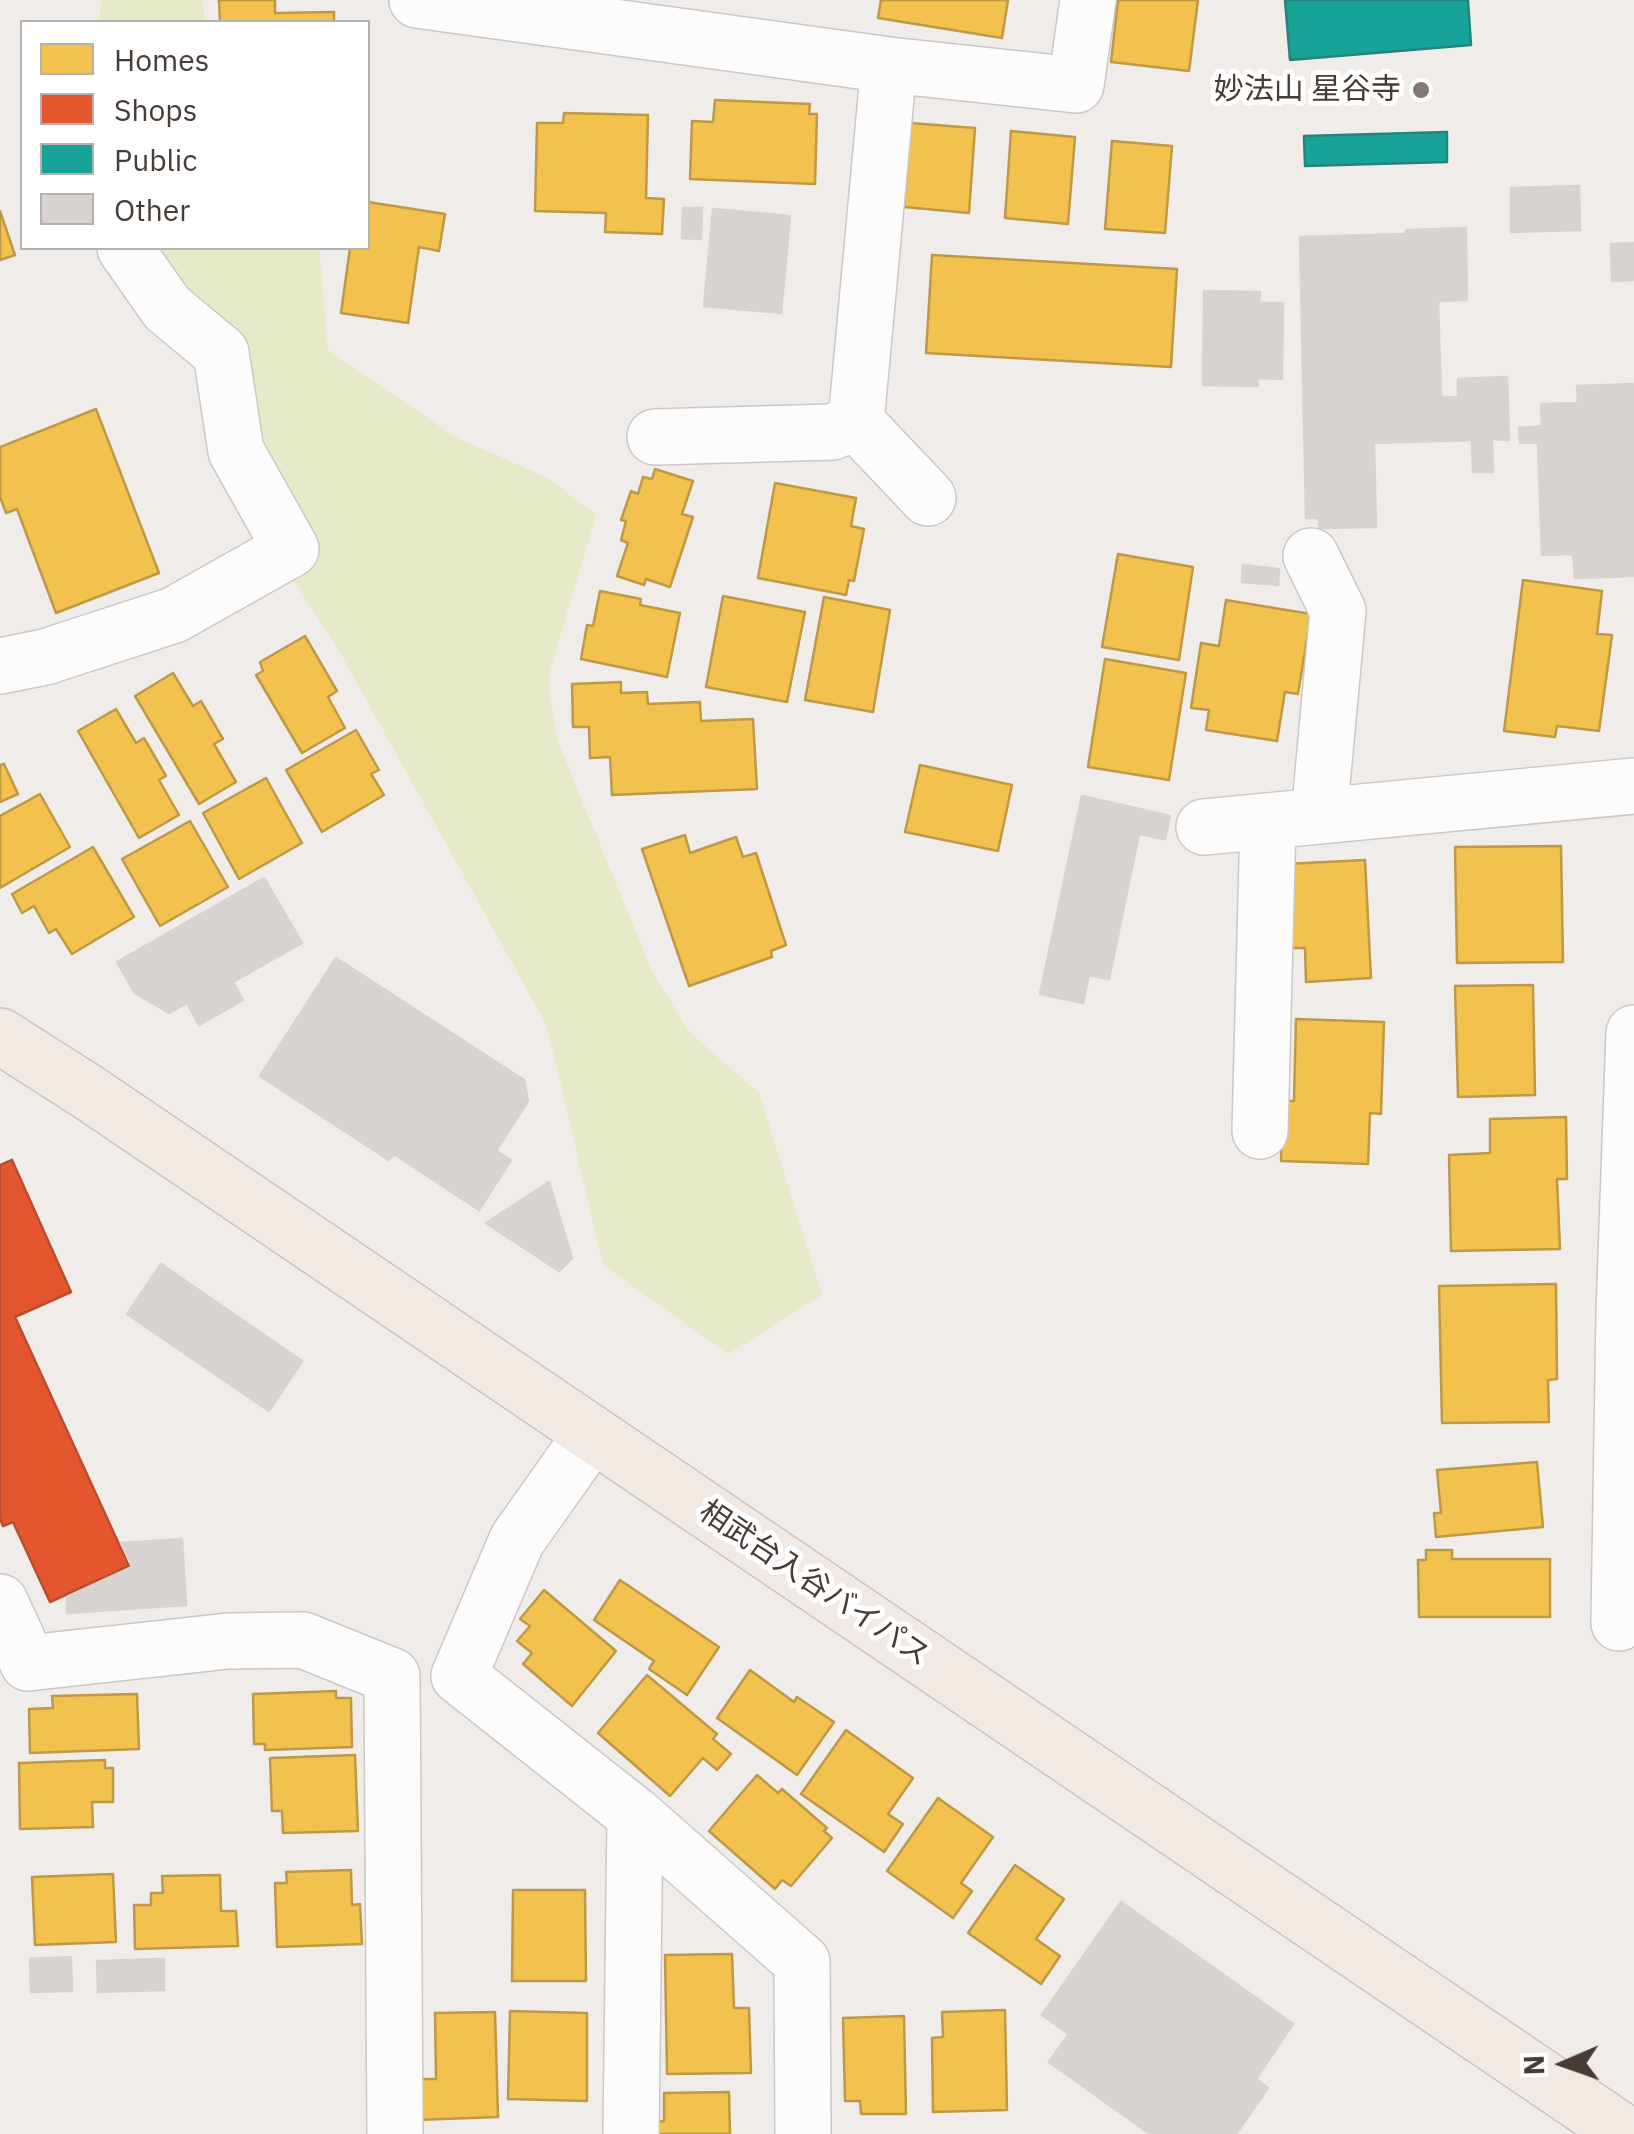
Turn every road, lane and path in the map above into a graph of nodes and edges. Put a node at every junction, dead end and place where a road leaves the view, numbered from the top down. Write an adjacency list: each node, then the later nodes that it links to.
1 (417, 0): 3 (street)
2 (1088, 0): 3 (street)
3 (889, 65): 5 (street)
4 (126, 250): 9 (street)
5 (856, 422): 6 (street); 7 (street)
6 (655, 437)
7 (928, 498)
8 (1311, 556): 11 (street)
9 (0, 666)
10 (1634, 786): 11 (street)
11 (1294, 819): 12 (street); 15 (street)
12 (1204, 827)
13 (1634, 1032): 16 (street)
14 (0, 1036): 17 (main road, 相武台入谷バイパス)
15 (1260, 1131)
16 (1629, 1312): 19 (street)
17 (592, 1434): 21 (street); 25 (main road, 相武台入谷バイパス)
18 (0, 1602): 20 (street)
19 (1620, 1623)
20 (14, 1676): 22 (street)
21 (635, 1815): 23 (street); 24 (street)
22 (395, 2134)
23 (631, 2134)
24 (803, 2134)
25 (1626, 2134)

